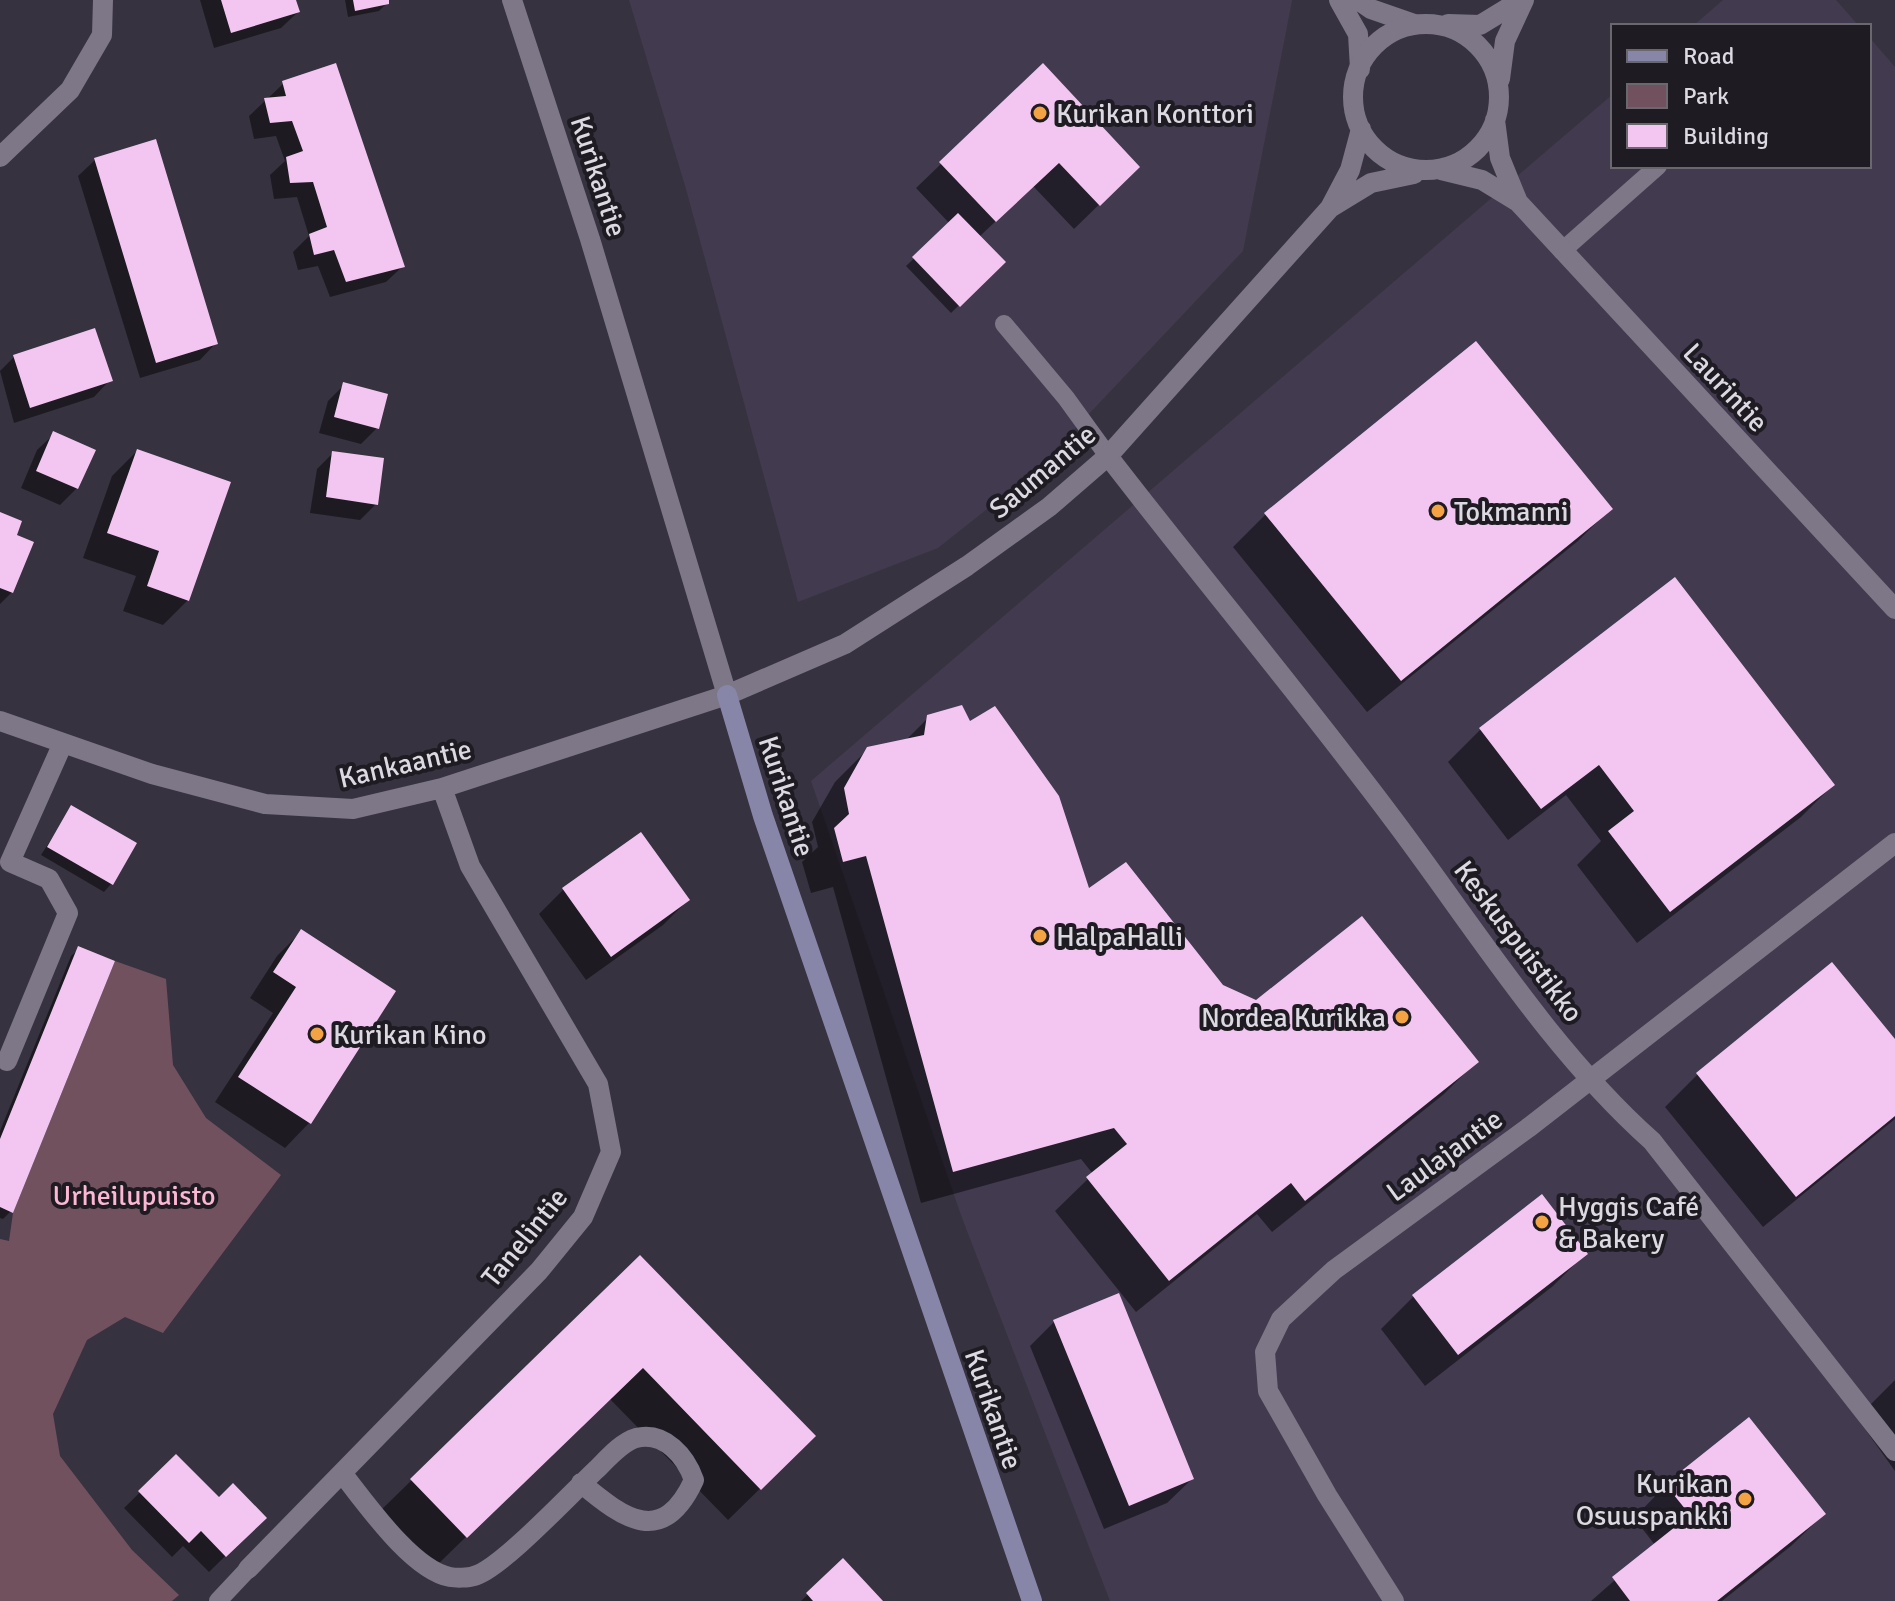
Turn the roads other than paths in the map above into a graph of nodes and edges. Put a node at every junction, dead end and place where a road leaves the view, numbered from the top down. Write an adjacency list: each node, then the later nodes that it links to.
1 (103, 0): 12 (street)
2 (512, 0): 21 (street, Kurikantie)
3 (1339, 0): 8 (street)
4 (1358, 0): 6 (street)
5 (1522, 0): 7 (street); 9 (street)
6 (1414, 24): 7 (street); 8 (street)
7 (1446, 24): 9 (street)
8 (1360, 69): 11 (street)
9 (1499, 91): 10 (street)
10 (1495, 120): 14 (street); 15 (street, Laurintie)
11 (1361, 129): 14 (street); 16 (street, Saumantie)
12 (0, 157)
13 (1656, 168): 17 (lane)
14 (1430, 171): 15 (street, Laurintie); 16 (street, Saumantie)
15 (1518, 202): 17 (street, Laurintie)
16 (1330, 208): 19 (street, Saumantie)
17 (1562, 251): 20 (street, Laurintie)
18 (1004, 324): 19 (lane)
19 (1108, 456): 21 (street, Saumantie); 28 (street, Keskuspuistikko)
20 (1895, 609)
21 (727, 695): 24 (street, Kankaantie); 34 (main road, Kurikantie)
22 (0, 721): 23 (street, Kankaantie)
23 (63, 743): 24 (street, Kankaantie); 26 (street)
24 (442, 788): 30 (street, Tanelintie)
25 (1895, 843): 28 (street, Laulajantie)
26 (5, 860): 27 (street)
27 (7, 1061)
28 (1589, 1079): 29 (street, Keskuspuistikko); 35 (street, Laulajantie)
29 (1895, 1451)
30 (342, 1473): 31 (street); 32 (street, Tanelintie)
31 (581, 1483): 31 (street)
32 (248, 1569): 33 (lane)
33 (218, 1601)
34 (1032, 1601)
35 (1394, 1601)

